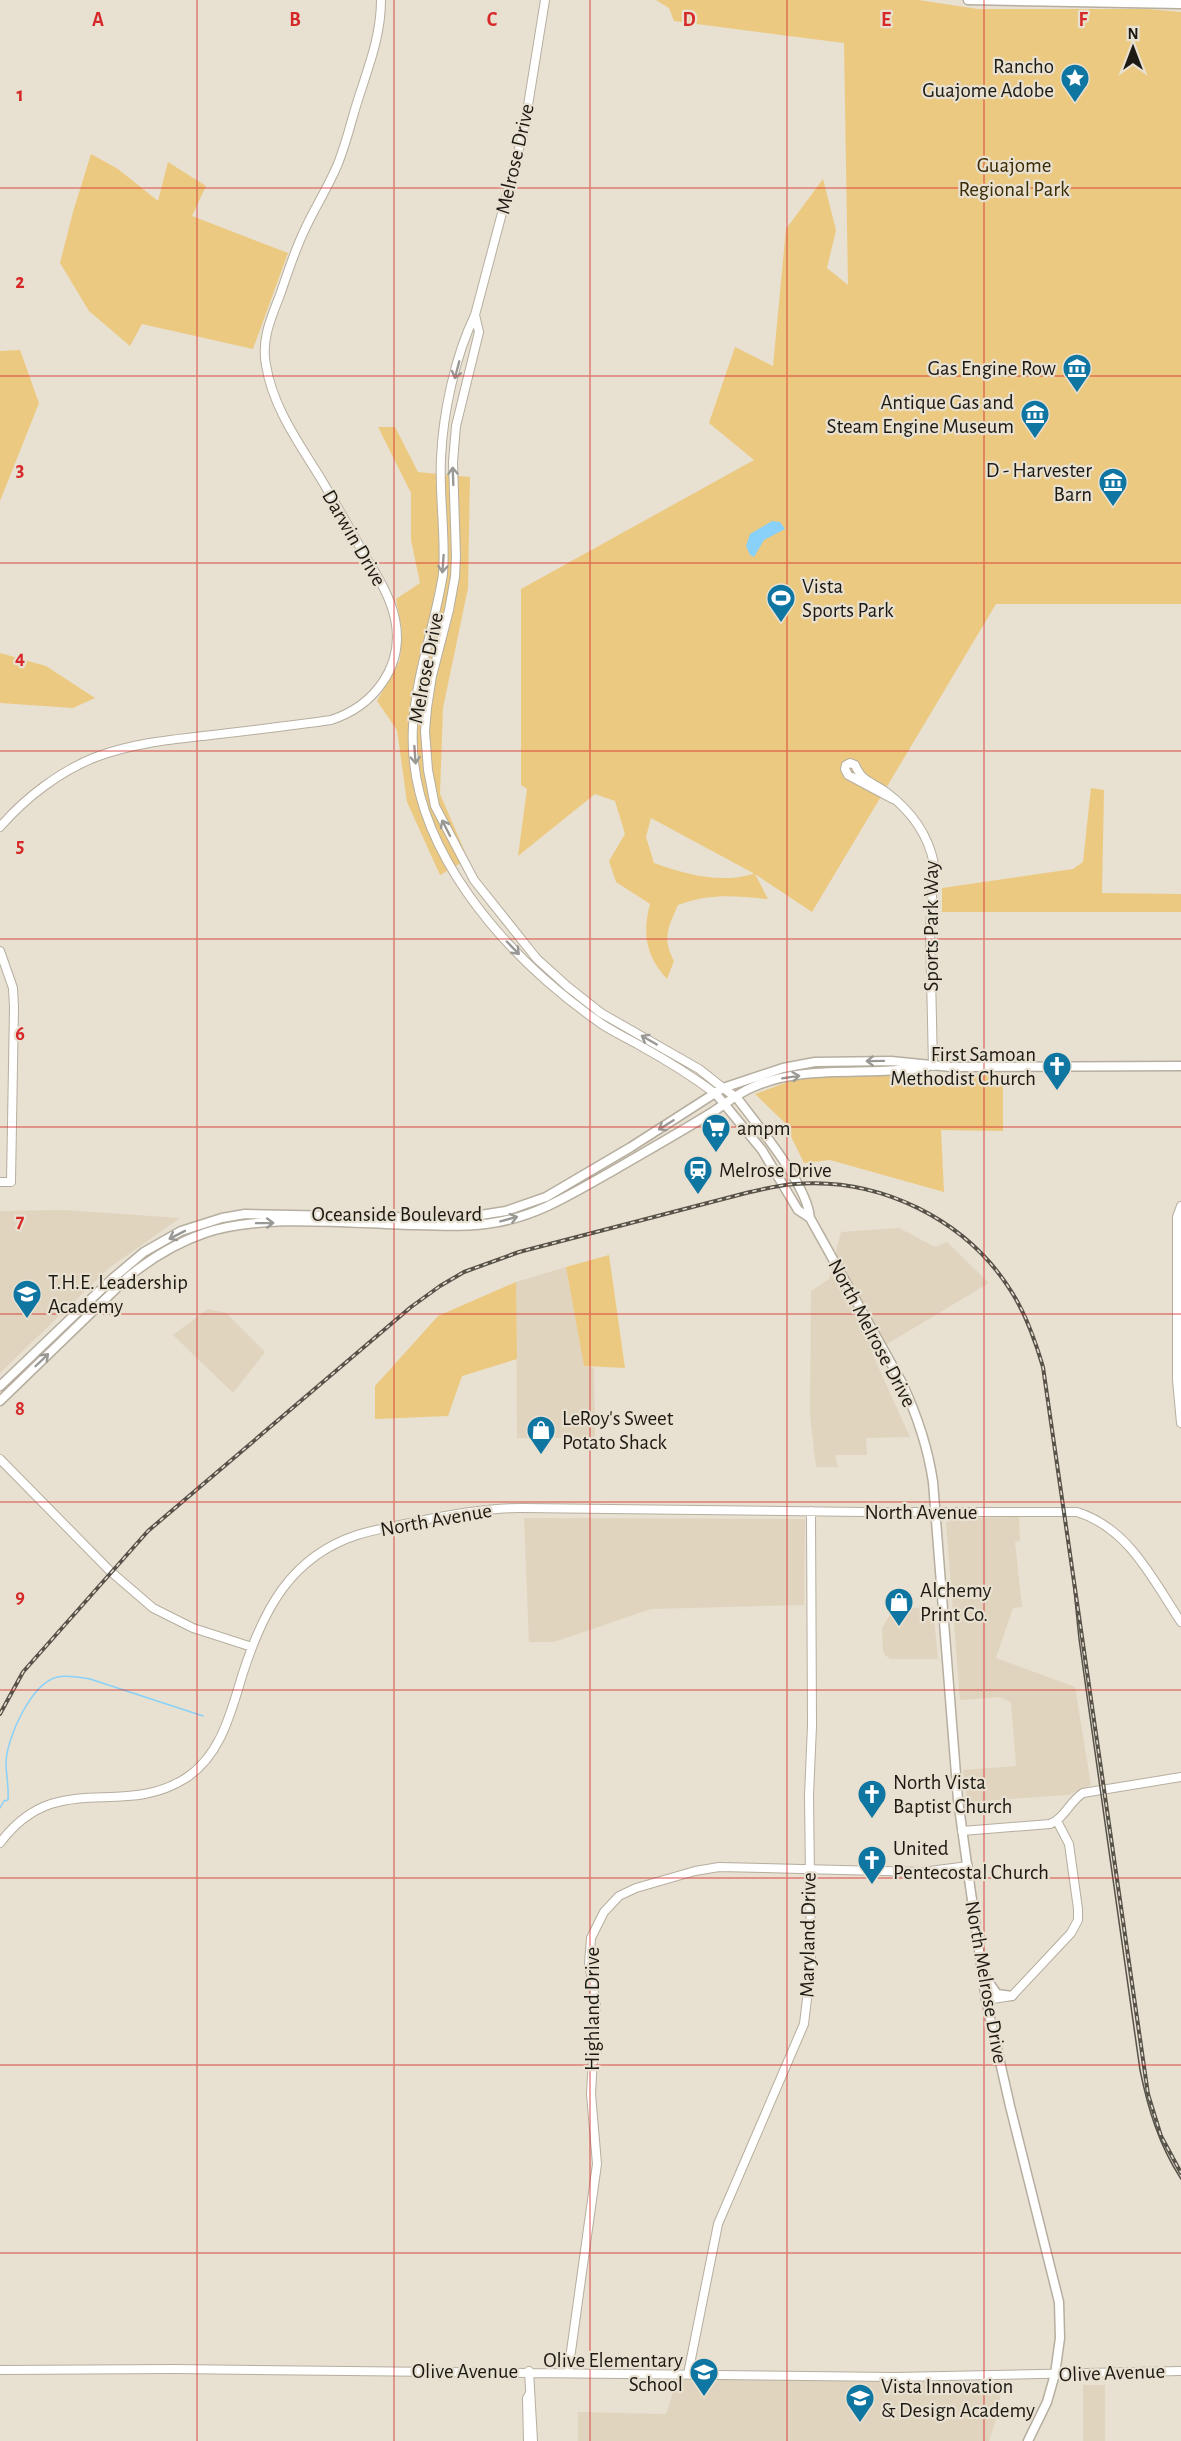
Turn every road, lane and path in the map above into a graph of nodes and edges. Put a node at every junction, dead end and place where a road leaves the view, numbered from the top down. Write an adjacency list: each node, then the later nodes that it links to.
1 (381, 0): 7 (main road, Darwin Drive)
2 (545, 0): 5 (main road, Melrose Drive)
3 (969, 0): 4 (main road)
4 (1181, 4)
5 (475, 315): 11 (main road, Melrose Drive, one-way to 5); 11 (main road, Melrose Drive, one-way to 11)
6 (893, 799): 6 (main road, Sports Park Way); 9 (main road, Sports Park Way)
7 (0, 827)
8 (0, 951): 16 (main road)
9 (933, 1066): 10 (main road); 11 (main road, Oceanside Boulevard, one-way to 11); 12 (main road, Oceanside Boulevard, one-way to 9)
10 (1181, 1066)
11 (719, 1091): 12 (main road, Melrose Drive); 13 (main road, Melrose Drive); 14 (main road, Oceanside Boulevard, one-way to 14)
12 (737, 1098): 13 (main road, Oceanside Boulevard); 19 (main road, North Melrose Drive)
13 (726, 1104): 15 (main road, Oceanside Boulevard); 19 (main road, North Melrose Drive)
14 (631, 1148): 15 (main road); 18 (main road, Oceanside Boulevard)
15 (596, 1180): 20 (main road, Oceanside Boulevard, one-way to 15)
16 (0, 1182)
17 (1181, 1206): 21 (main road)
18 (248, 1214): 20 (main road); 22 (main road, Oceanside Boulevard, one-way to 22)
19 (810, 1218): 27 (main road, North Melrose Drive)
20 (213, 1230): 23 (main road, Oceanside Boulevard, one-way to 20)
21 (1179, 1305): 24 (main road)
22 (0, 1386)
23 (0, 1401)
24 (1181, 1423)
25 (0, 1459): 31 (main road)
26 (810, 1511): 27 (main road, North Avenue); 31 (main road, North Avenue); 37 (main road, Maryland Drive)
27 (936, 1512): 28 (main road, North Avenue); 34 (main road, North Melrose Drive)
28 (1167, 1602): 29 (main road); 30 (main road, North Avenue)
29 (1181, 1608)
30 (1181, 1622)
31 (252, 1647): 35 (main road, North Avenue)
32 (1181, 1777): 33 (main road)
33 (1057, 1821): 34 (main road); 39 (main road)
34 (962, 1832): 36 (main road, North Melrose Drive)
35 (0, 1843)
36 (968, 1866): 37 (main road, Highland Drive); 38 (main road, North Melrose Drive)
37 (810, 1871): 44 (main road, Highland Drive); 45 (main road, Maryland Drive)
38 (983, 1974): 39 (main road); 40 (main road, North Melrose Drive)
39 (1012, 1996): 40 (main road)
40 (986, 2000): 46 (main road, North Melrose Drive)
41 (0, 2370): 42 (main road, Olive Avenue)
42 (530, 2371): 44 (main road, Olive Avenue); 47 (main road)
43 (1181, 2371): 46 (main road, Olive Avenue)
44 (568, 2373): 45 (main road, Olive Avenue)
45 (688, 2374): 46 (main road, Olive Avenue)
46 (1055, 2374): 50 (main road, North Melrose Drive)
47 (530, 2393): 48 (main road); 49 (main road)
48 (528, 2441)
49 (533, 2441)
50 (1028, 2441)

